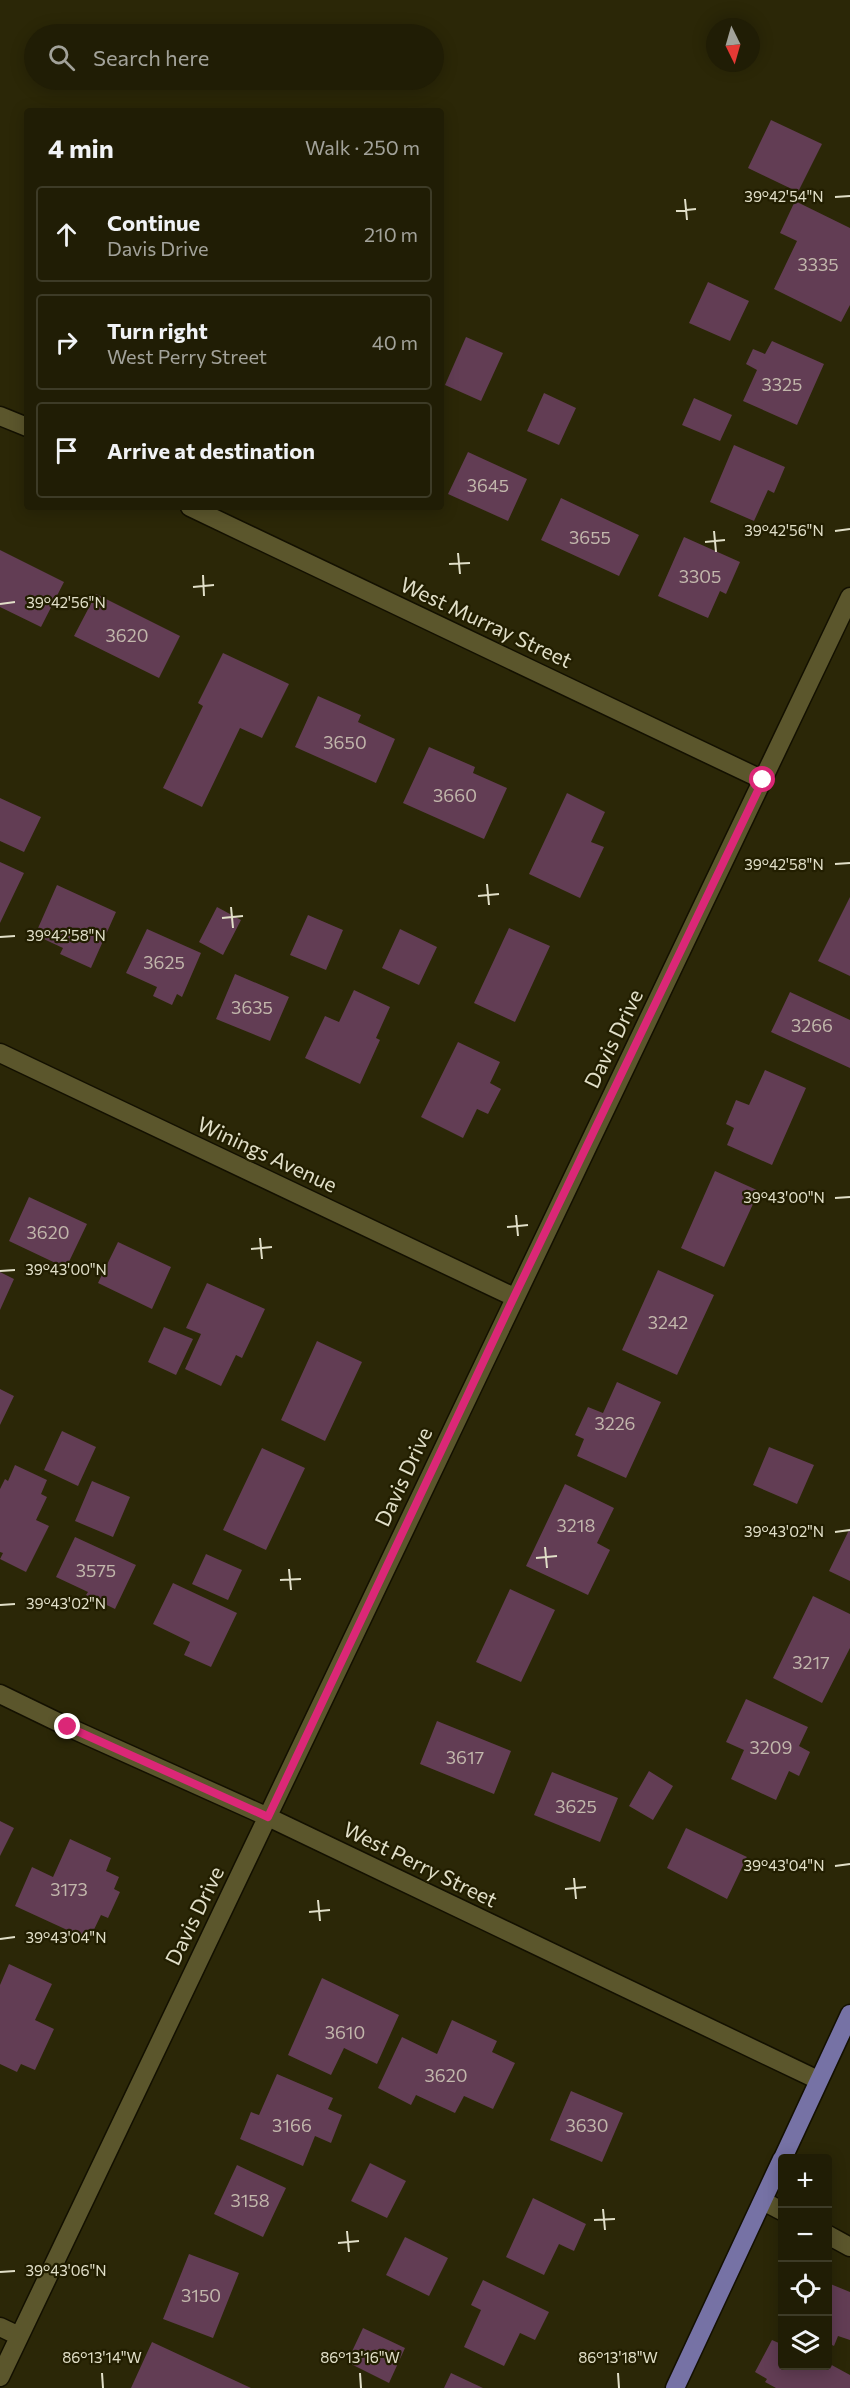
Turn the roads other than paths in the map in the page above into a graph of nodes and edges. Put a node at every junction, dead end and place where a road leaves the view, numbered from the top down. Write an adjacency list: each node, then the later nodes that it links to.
1 (0, 416): 2 (street)
2 (24, 426)
3 (196, 510): 5 (street, West Murray Street)
4 (850, 597): 5 (street, Davis Drive)
5 (763, 780): 7 (street, Davis Drive)
6 (0, 1053): 7 (street, Winings Avenue)
7 (514, 1297): 9 (street, Davis Drive)
8 (0, 1694): 9 (street, West Perry Street)
9 (268, 1817): 11 (street, West Perry Street); 19 (street, Davis Drive)
10 (850, 2014): 11 (main road)
11 (818, 2080): 12 (main road)
12 (785, 2154)
13 (778, 2170): 14 (main road)
14 (763, 2201): 15 (street); 21 (main road)
15 (778, 2208)
16 (832, 2237): 17 (street)
17 (850, 2247)
18 (0, 2327): 19 (street)
19 (19, 2337): 20 (street, Davis Drive)
20 (0, 2377)
21 (675, 2388)

